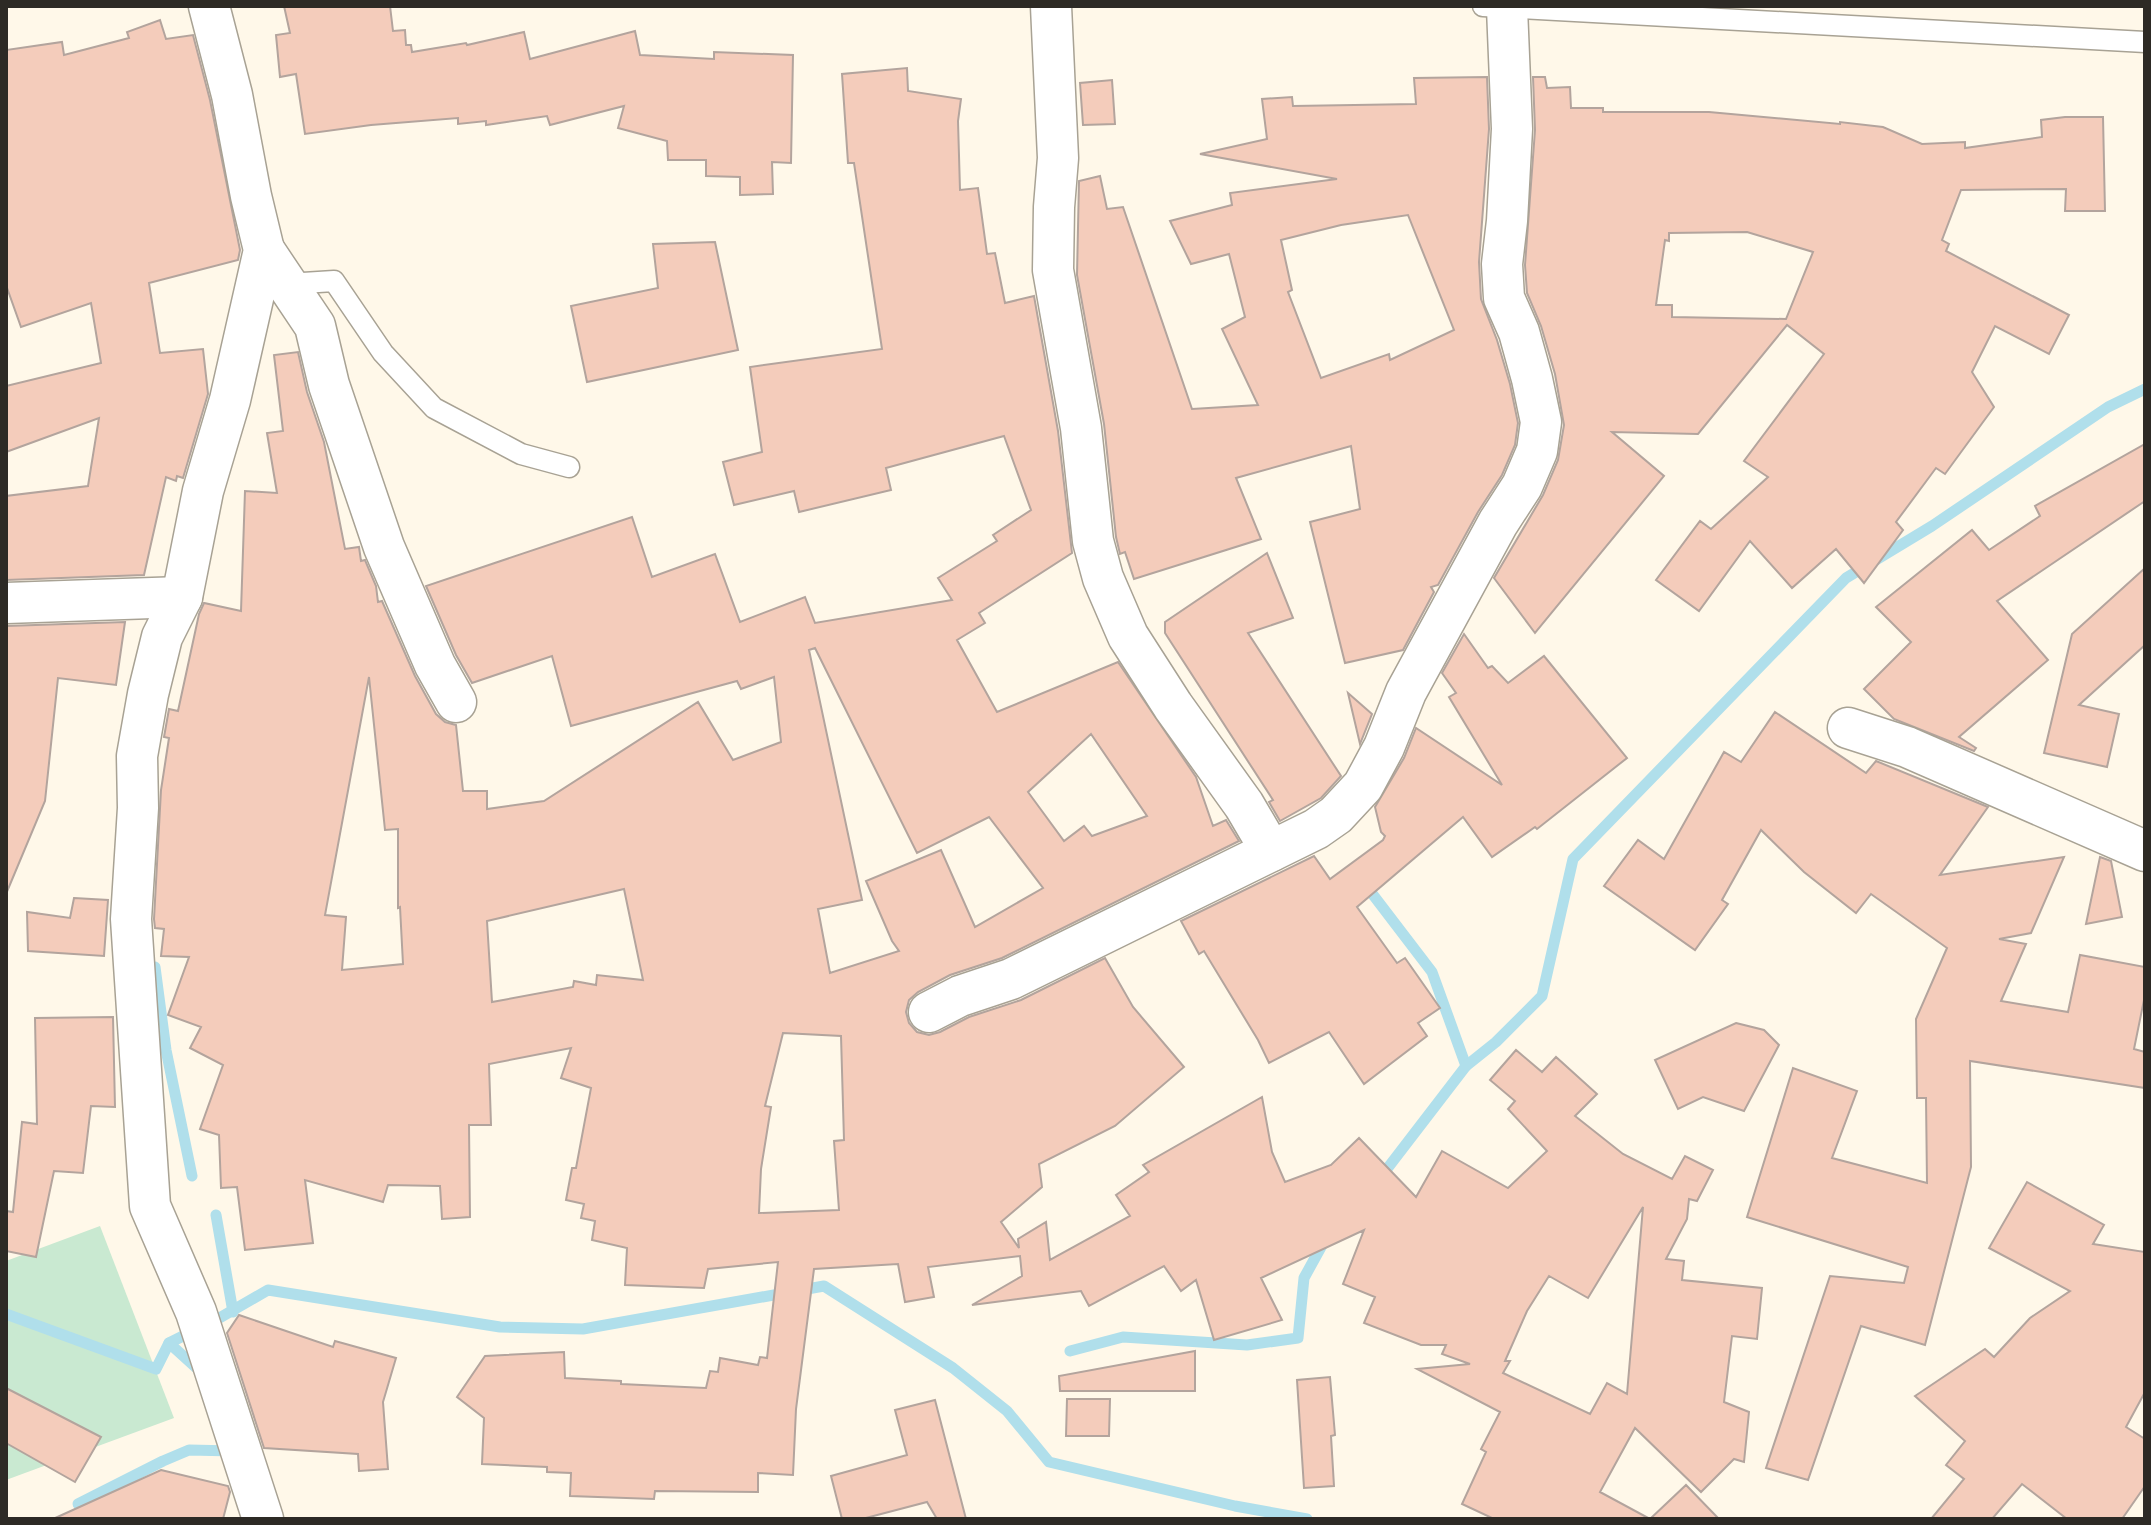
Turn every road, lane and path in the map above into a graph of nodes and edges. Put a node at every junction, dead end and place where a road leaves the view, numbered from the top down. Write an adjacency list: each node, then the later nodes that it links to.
1 (209, 6): 5 (street)
2 (1051, 6): 12 (street)
3 (1495, 7): 4 (lane); 12 (street)
4 (2145, 42)
5 (264, 250): 6 (street); 8 (street)
6 (287, 284): 7 (lane); 10 (street)
7 (569, 467)
8 (182, 597): 9 (street); 15 (street)
9 (6, 603)
10 (456, 702)
11 (1848, 728): 13 (street)
12 (1271, 851): 14 (street)
13 (2145, 851)
14 (929, 1012)
15 (263, 1519)

